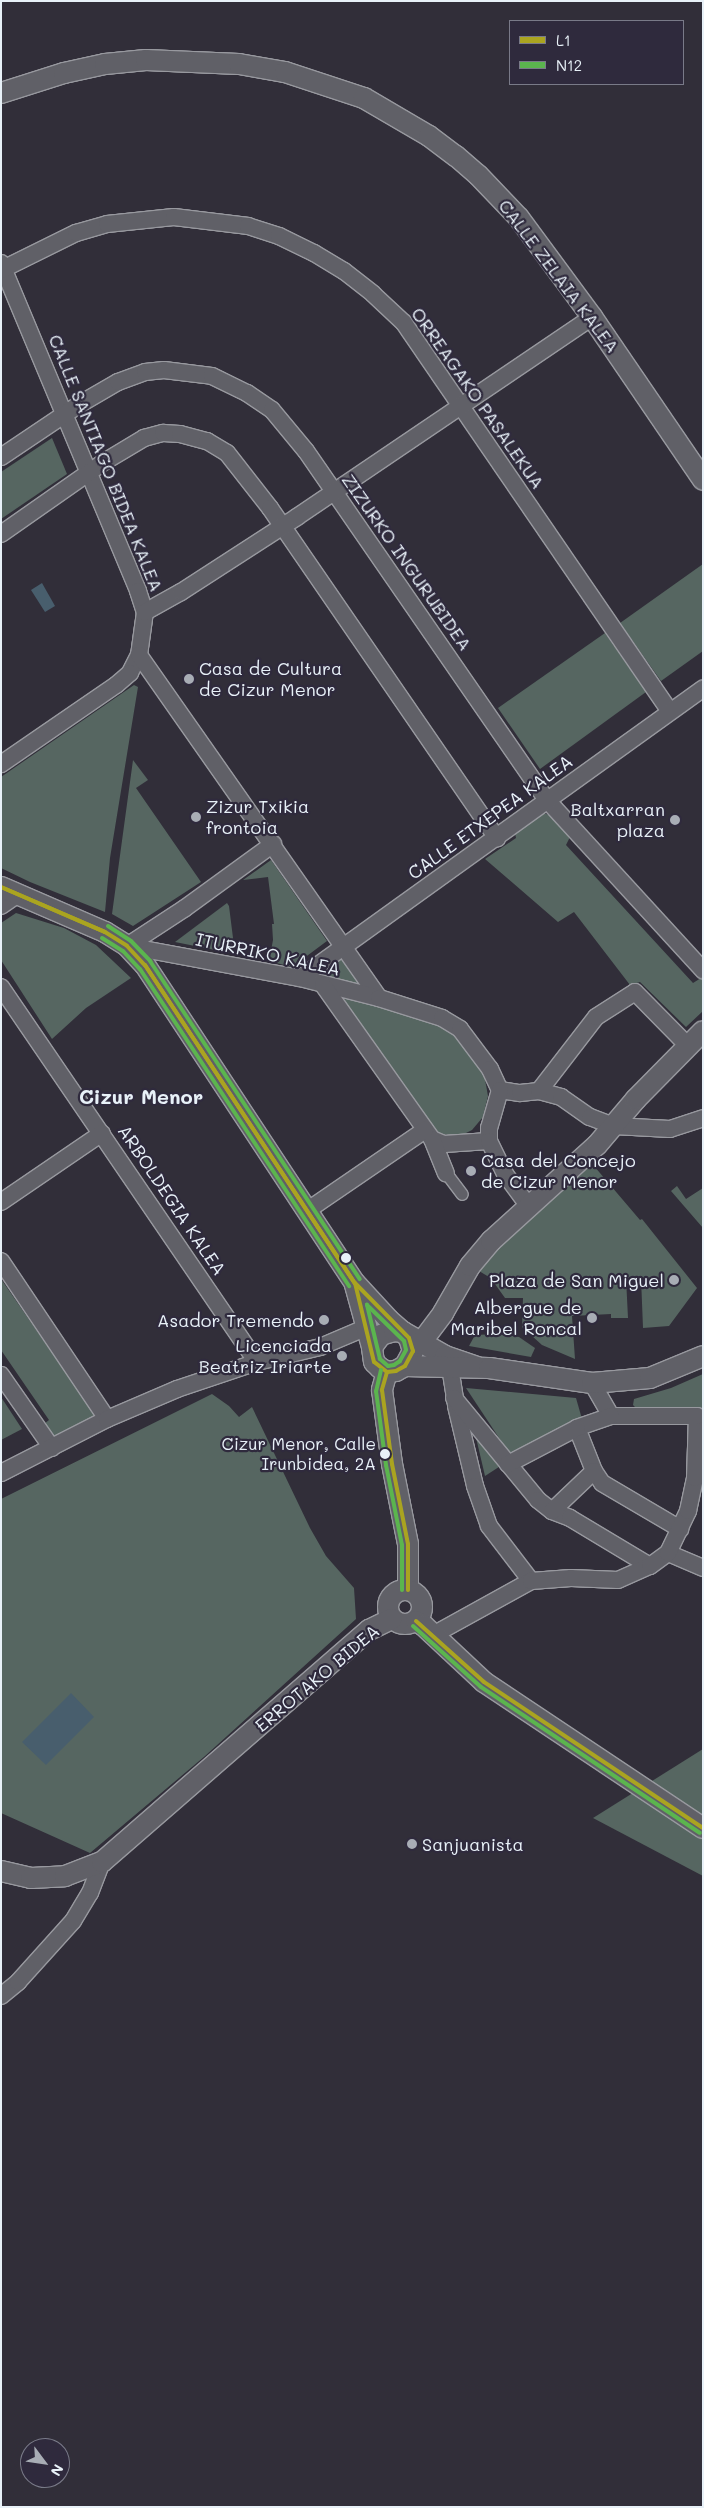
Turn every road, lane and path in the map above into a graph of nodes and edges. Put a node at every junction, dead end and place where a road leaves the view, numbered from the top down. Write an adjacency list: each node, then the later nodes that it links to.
1 (1, 93): 3 (street, CALLE ZELAIA KALEA)
2 (2, 267): 4 (street, ORREAGAKO PASALEKUA); 5 (street, CALLE SANTIAGO BIDEA KALEA)
3 (592, 317): 4 (street); 8 (street, CALLE ZELAIA KALEA)
4 (461, 406): 9 (street); 15 (street, ORREAGAKO PASALEKUA)
5 (64, 413): 6 (street, ZIZURKO INGURUBIDEA); 7 (street, CALLE SANTIAGO BIDEA KALEA); 9 (street, ZIZURKO INGURUBIDEA)
6 (1, 457)
7 (89, 473): 10 (street); 11 (street); 12 (street, CALLE SANTIAGO BIDEA KALEA)
8 (703, 480)
9 (334, 493): 10 (street); 17 (street, ZIZURKO INGURUBIDEA)
10 (282, 527): 12 (street); 18 (street)
11 (1, 534)
12 (145, 612): 13 (street, CALLE SANTIAGO BIDEA KALEA)
13 (139, 655): 16 (street); 19 (street)
14 (703, 688): 15 (street, CALLE ETXEPEA KALEA)
15 (670, 711): 17 (street, CALLE ETXEPEA KALEA)
16 (1, 764)
17 (547, 800): 18 (street, CALLE ETXEPEA KALEA); 24 (street, ZIZURKO INGURUBIDEA)
18 (497, 838): 23 (street, CALLE ETXEPEA KALEA)
19 (273, 844): 22 (street, ITURRIKO KALEA); 23 (street)
20 (9, 891): 21 (street); 22 (street)
21 (1, 906)
22 (127, 946): 25 (street, ITURRIKO KALEA); 42 (street)
23 (344, 946): 25 (street, CALLE ETXEPEA KALEA); 28 (street)
24 (703, 970)
25 (300, 978): 26 (street, ITURRIKO KALEA)
26 (323, 985): 28 (street, ITURRIKO KALEA); 36 (street)
27 (1, 987): 35 (street, ARBOLDEGIA KALEA)
28 (379, 998): 31 (street, ITURRIKO KALEA)
29 (703, 1030): 30 (street)
30 (688, 1046): 32 (street); 34 (street)
31 (500, 1090): 32 (street); 37 (street)
32 (539, 1091): 34 (street)
33 (703, 1118): 34 (street)
34 (614, 1126): 41 (street)
35 (102, 1133): 40 (street); 50 (street, ARBOLDEGIA KALEA)
36 (429, 1135): 37 (street); 38 (street); 42 (street)
37 (489, 1141): 41 (street)
38 (446, 1173): 39 (street)
39 (462, 1194)
40 (1, 1202)
41 (530, 1208): 47 (street)
42 (308, 1210): 44 (street)
43 (1, 1261): 58 (street)
44 (354, 1283): 45 (street); 46 (street)
45 (365, 1328): 48 (street); 50 (street)
46 (403, 1332): 47 (street); 48 (street); 53 (street)
47 (420, 1344): 52 (street)
48 (372, 1347): 53 (street)
49 (703, 1356): 55 (street)
50 (257, 1362): 58 (street)
51 (450, 1366): 52 (street); 53 (street); 56 (street)
52 (477, 1367): 55 (street)
53 (396, 1369): 72 (street)
54 (1, 1375): 60 (street)
55 (592, 1383): 57 (street)
56 (454, 1398): 61 (street); 71 (street)
57 (610, 1416): 59 (street); 64 (street)
58 (108, 1420): 60 (street)
59 (577, 1428): 61 (street); 62 (street)
60 (52, 1448): 63 (street)
61 (508, 1464): 66 (street)
62 (594, 1471): 66 (street); 67 (street)
63 (1, 1473)
64 (695, 1478): 65 (street); 67 (street)
65 (703, 1502)
66 (552, 1511): 69 (street)
67 (680, 1529): 68 (street)
68 (668, 1553): 69 (street); 70 (street)
69 (650, 1566): 71 (street)
70 (703, 1568)
71 (531, 1581): 75 (street)
72 (408, 1590): 73 (street); 74 (street)
73 (392, 1619): 74 (street); 77 (street, ERROTAKO BIDEA)
74 (416, 1621): 75 (street)
75 (433, 1635): 76 (street)
76 (703, 1828)
77 (102, 1862): 78 (street); 79 (street)
78 (1, 1871)
79 (1, 1996)

